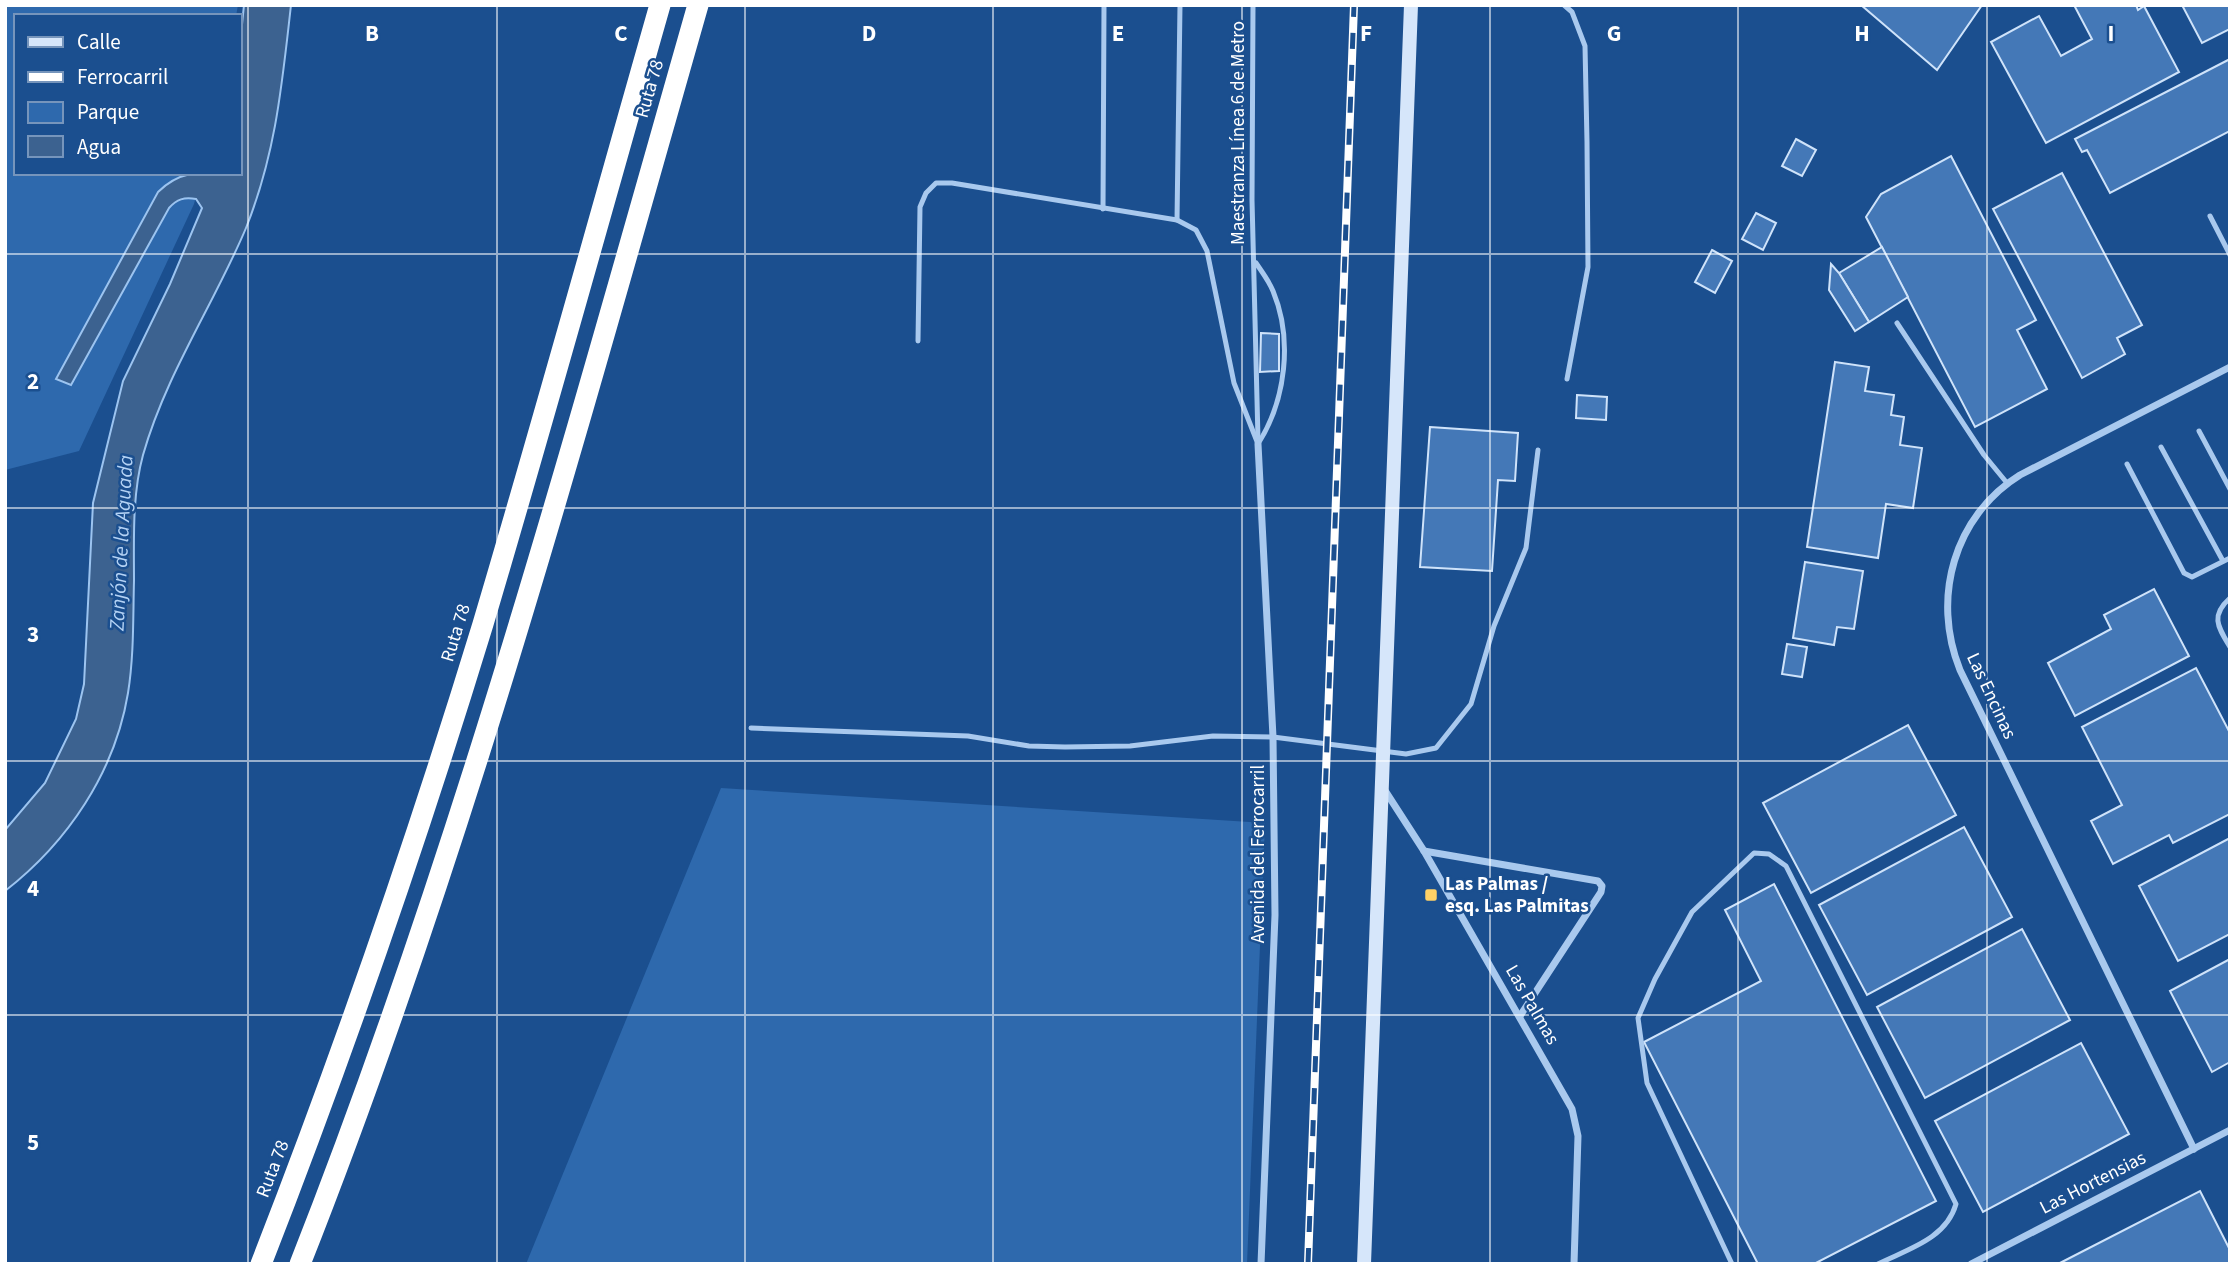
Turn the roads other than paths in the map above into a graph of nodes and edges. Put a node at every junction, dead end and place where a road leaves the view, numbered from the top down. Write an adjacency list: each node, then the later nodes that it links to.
1 (660, 5): 36 (highway, Ruta 78)
2 (698, 5): 37 (highway, Ruta 78)
3 (1104, 5): 8 (lane)
4 (1180, 5): 10 (lane)
5 (1253, 5): 12 (lane, Maestranza Línea 6 de Metro)
6 (1411, 5): 30 (main road)
7 (1564, 5): 16 (lane)
8 (1103, 209): 10 (lane); 14 (lane)
9 (2210, 216): 11 (lane)
10 (1177, 220): 18 (lane)
11 (2230, 255)
12 (1255, 260): 18 (lane, Maestranza Línea 6 de Metro); 18 (lane, Maestranza Línea 6 de Metro)
13 (1897, 323): 22 (lane)
14 (918, 341)
15 (2230, 367): 22 (street, Las Encinas)
16 (1567, 379)
17 (2199, 430): 23 (lane)
18 (1258, 444): 29 (street, Avenida del Ferrocarril)
19 (2161, 447): 25 (lane)
20 (1538, 450): 30 (lane)
21 (2127, 464): 25 (lane)
22 (2007, 483): 35 (street, Las Encinas)
23 (2230, 489)
24 (2230, 558): 25 (lane)
25 (2223, 561)
26 (2230, 598): 27 (lane)
27 (2230, 647)
28 (751, 728): 29 (lane)
29 (1273, 737): 30 (lane); 38 (street, Avenida del Ferrocarril)
30 (1383, 749): 31 (main road)
31 (1382, 785): 32 (street, Las Palmas); 39 (main road)
32 (1424, 851): 33 (street, Las Palmas); 33 (street)
33 (1520, 1016): 40 (street, Las Palmas)
34 (2230, 1130): 35 (street, Las Hortensias)
35 (2194, 1149): 43 (street, Las Hortensias)
36 (261, 1264)
37 (300, 1264)
38 (1261, 1264)
39 (1364, 1264)
40 (1574, 1264)
41 (1732, 1264): 42 (lane)
42 (1878, 1264)
43 (1971, 1264)

